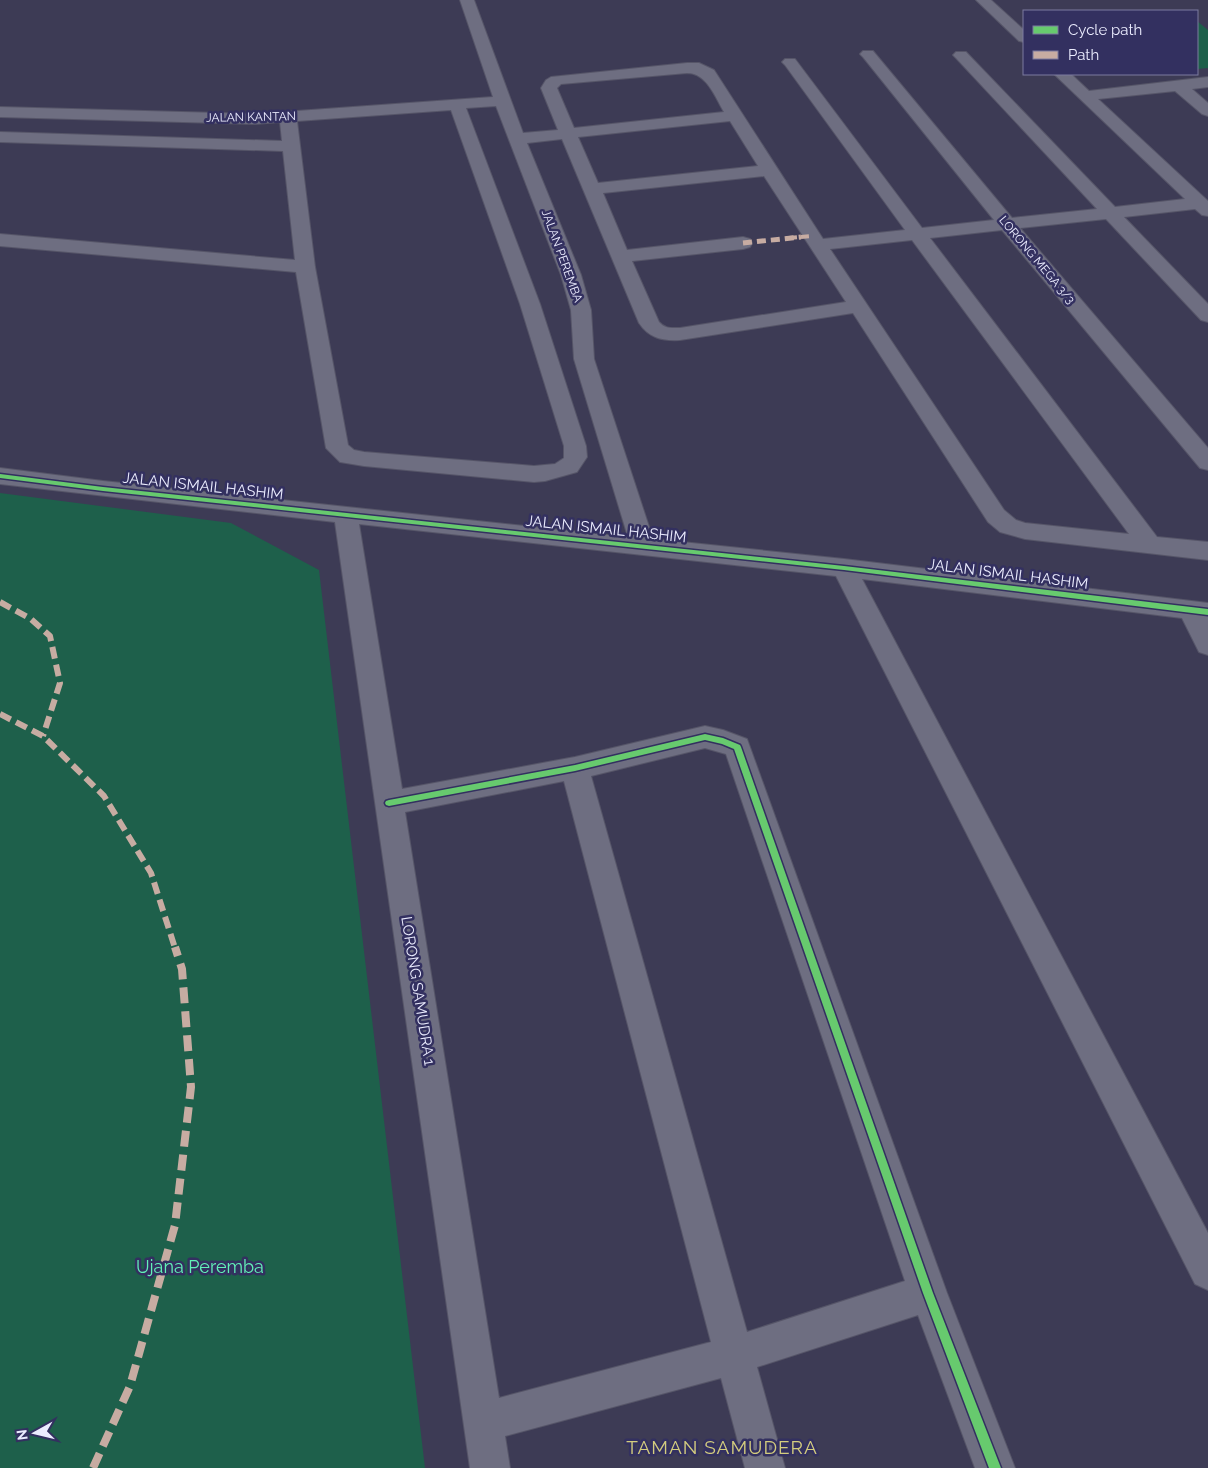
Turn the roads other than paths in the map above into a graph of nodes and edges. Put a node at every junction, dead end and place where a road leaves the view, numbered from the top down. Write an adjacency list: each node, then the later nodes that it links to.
1 (467, 0): 11 (street, JALAN PEREMBA)
2 (983, 0): 3 (street)
3 (1023, 37)
4 (868, 54): 25 (street, LORONG MEGA 3/3)
5 (961, 55): 24 (street)
6 (790, 62): 26 (street)
7 (1063, 75): 10 (street)
8 (1208, 82): 9 (street)
9 (1178, 86): 10 (street); 13 (street)
10 (1086, 96): 23 (street)
11 (502, 101): 12 (street, JALAN KANTAN); 19 (street, JALAN PEREMBA)
12 (457, 105): 16 (street, JALAN KANTAN); 31 (street)
13 (1208, 111)
14 (0, 112): 16 (street, JALAN KANTAN)
15 (734, 116): 17 (street); 17 (street); 21 (street)
16 (288, 118): 20 (street)
17 (568, 134): 19 (street); 22 (street)
18 (0, 137): 20 (street)
19 (517, 139): 38 (street, JALAN PEREMBA)
20 (291, 146): 31 (street)
21 (769, 170): 22 (street); 29 (street)
22 (592, 189): 30 (street)
23 (1204, 207): 24 (street)
24 (1110, 213): 25 (street); 33 (street)
25 (1007, 224): 26 (street); 34 (street, LORONG MEGA 3/3)
26 (917, 234): 29 (street); 37 (street)
27 (0, 240): 31 (street)
28 (743, 243): 30 (street)
29 (818, 245): 32 (street)
30 (621, 256): 32 (street)
31 (305, 267)
32 (858, 306): 37 (street)
33 (1208, 316)
34 (1208, 463)
35 (0, 476): 36 (street, JALAN ISMAIL HASHIM)
36 (346, 514): 38 (street, JALAN ISMAIL HASHIM); 44 (street, LORONG SAMUDRA 1)
37 (1150, 545): 39 (street)
38 (643, 547): 40 (street, JALAN ISMAIL HASHIM)
39 (1208, 551)
40 (844, 568): 41 (street, JALAN ISMAIL HASHIM); 45 (street)
41 (1201, 611): 42 (street)
42 (1208, 645)
43 (575, 768): 44 (street); 46 (street); 47 (street)
44 (390, 803): 48 (street, LORONG SAMUDRA 1)
45 (1208, 1271)
46 (928, 1293): 47 (street); 51 (street)
47 (734, 1355): 48 (street); 50 (street)
48 (484, 1422): 49 (street, LORONG SAMUDRA 1)
49 (490, 1468)
50 (765, 1468)
51 (995, 1468)

